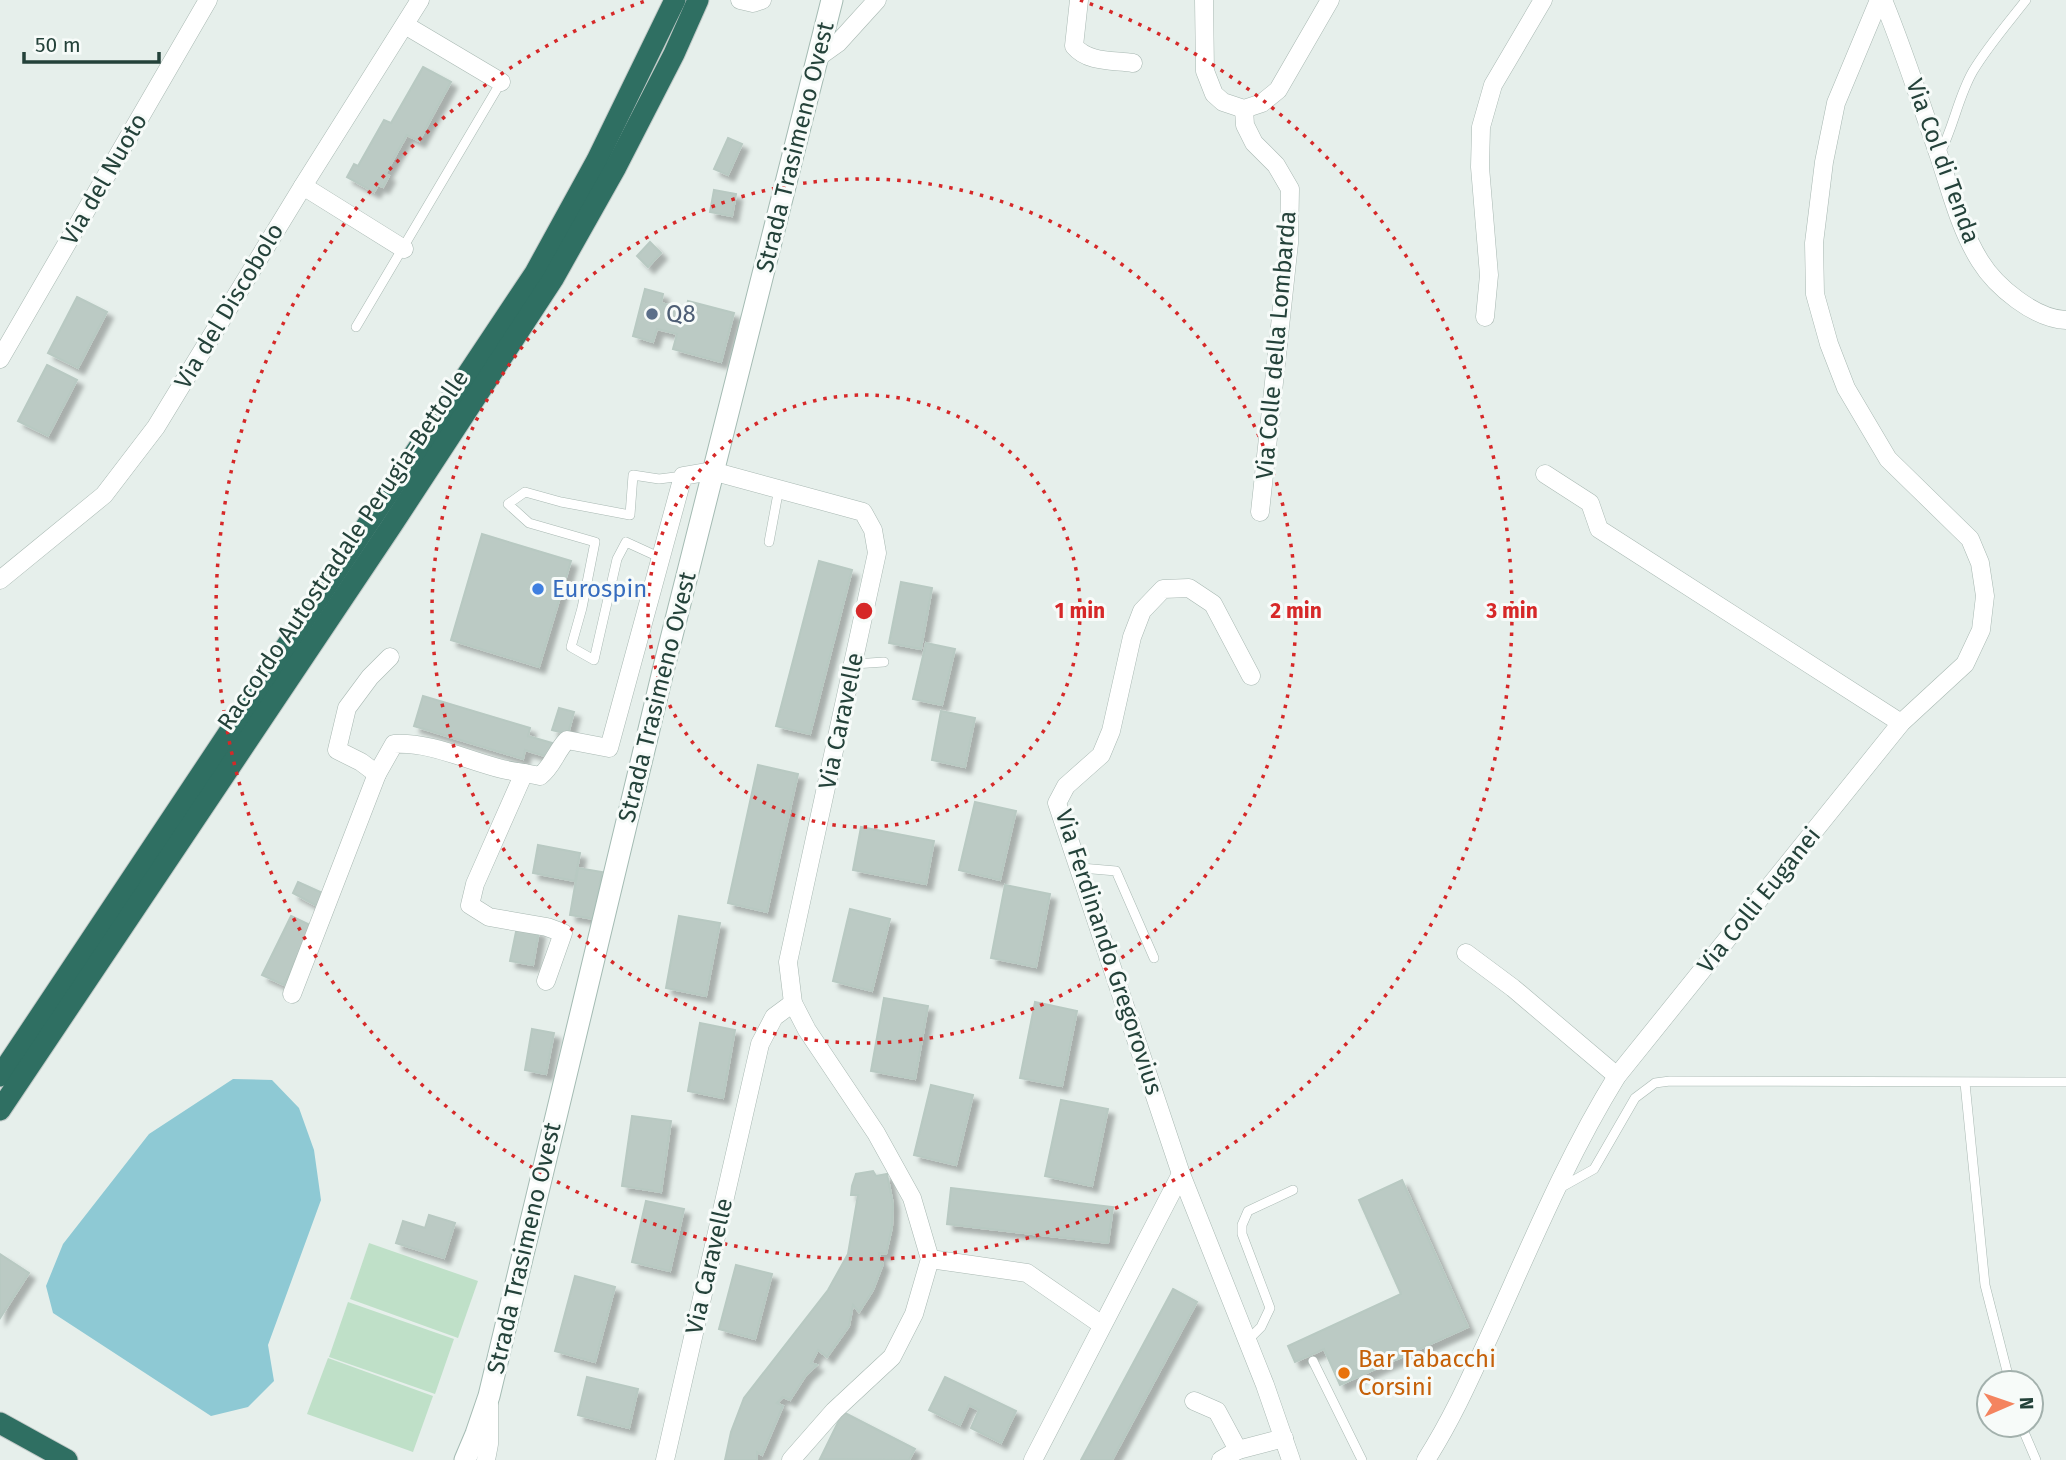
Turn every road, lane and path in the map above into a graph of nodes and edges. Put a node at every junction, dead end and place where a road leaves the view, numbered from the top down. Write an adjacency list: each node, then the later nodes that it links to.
1 (208, 0): 26 (street, Via del Nuoto)
2 (420, 0): 15 (street, Via del Discobolo)
3 (675, 0): 48 (highway)
4 (698, 0): 52 (highway, Raccordo Autostradale Perugia-Bettolle)
5 (740, 0): 6 (street)
6 (762, 0)
7 (832, 0): 16 (main road, Strada Trasimeno Ovest)
8 (877, 0): 16 (street)
9 (1079, 0): 17 (street)
10 (1204, 0): 19 (street)
11 (1331, 0): 19 (street)
12 (1543, 0): 23 (street)
13 (1881, 0): 20 (street, Via Col di Tenda); 39 (street, Via Colli Euganei)
14 (2025, 0): 20 (lane)
15 (405, 25): 18 (street); 21 (street, Via del Discobolo)
16 (817, 58): 27 (main road, Strada Trasimeno Ovest)
17 (1133, 63)
18 (501, 82): 22 (lane)
19 (1244, 109): 31 (street, Via Colle della Lombarda)
20 (1939, 156): 24 (street, Via Col di Tenda)
21 (303, 186): 22 (street); 34 (street, Via del Discobolo)
22 (404, 249): 25 (lane)
23 (1485, 317)
24 (2066, 320)
25 (356, 327)
26 (0, 359)
27 (712, 471): 29 (street); 30 (street, Via Caravelle); 61 (main road, Strada Trasimeno Ovest)
28 (1545, 474): 39 (street)
29 (683, 476): 33 (street); 33 (lane)
30 (779, 488): 32 (lane); 37 (street, Via Caravelle)
31 (1260, 512)
32 (769, 542)
33 (661, 558): 40 (street)
34 (0, 578)
35 (390, 657): 41 (street)
36 (884, 662): 37 (lane)
37 (854, 664): 47 (street, Via Caravelle)
38 (1251, 676): 42 (street, Via Ferdinando Gregorovius)
39 (1901, 723): 49 (street, Via Colli Euganei)
40 (524, 773): 41 (street); 45 (street)
41 (377, 774): 46 (street)
42 (1081, 868): 44 (lane); 53 (street, Via Ferdinando Gregorovius)
43 (1466, 953): 49 (street)
44 (1154, 958)
45 (546, 981)
46 (292, 994)
47 (793, 1003): 56 (street, Via Caravelle); 72 (street, Via Caravelle)
48 (0, 1076)
49 (1617, 1076): 55 (street, Via Colli Euganei)
50 (2066, 1082): 51 (lane)
51 (1965, 1083): 55 (lane); 60 (lane)
52 (0, 1110)
53 (1181, 1174): 57 (street); 58 (street, Via Ferdinando Gregorovius)
54 (1293, 1190): 58 (lane)
55 (1556, 1191): 78 (street, Via Colli Euganei)
56 (930, 1259): 57 (street); 73 (street)
57 (1102, 1325): 74 (street)
58 (1247, 1341): 65 (street, Via Ferdinando Gregorovius)
59 (1314, 1361): 77 (lane)
60 (2006, 1369)
61 (489, 1396): 70 (main road, Strada Trasimeno Ovest); 71 (street)
62 (1194, 1401): 67 (street)
63 (0, 1423): 64 (highway)
64 (22, 1434): 68 (highway); 69 (highway)
65 (1284, 1438): 67 (street); 76 (street, Via Ferdinando Gregorovius)
66 (2027, 1439): 79 (lane)
67 (1238, 1450): 75 (street)
68 (35, 1460)
69 (67, 1460)
70 (465, 1460)
71 (486, 1460)
72 (665, 1460)
73 (790, 1460)
74 (1033, 1460)
75 (1221, 1460)
76 (1291, 1460)
77 (1362, 1460)
78 (1426, 1460)
79 (2036, 1460)

